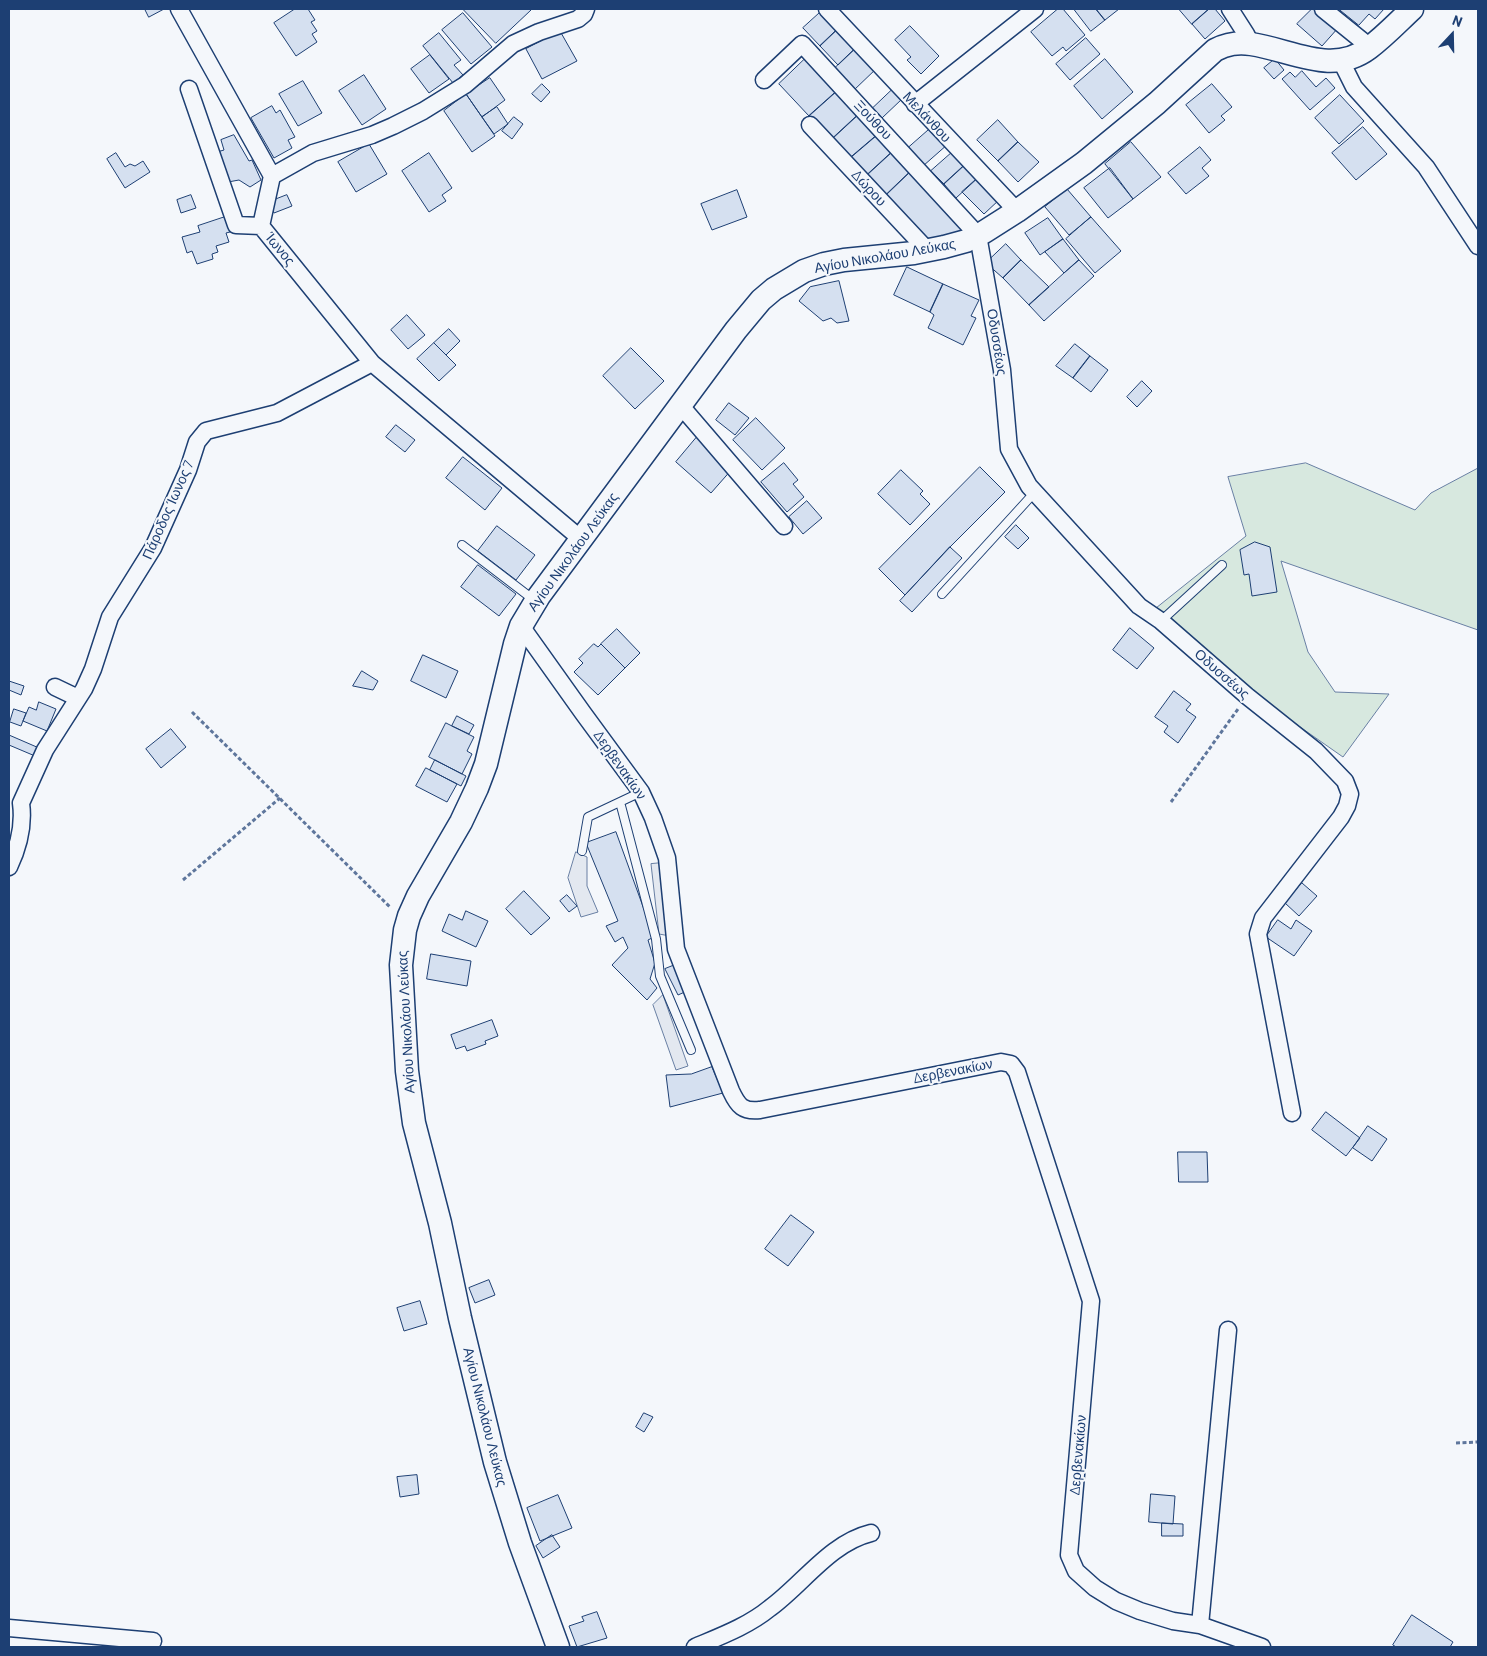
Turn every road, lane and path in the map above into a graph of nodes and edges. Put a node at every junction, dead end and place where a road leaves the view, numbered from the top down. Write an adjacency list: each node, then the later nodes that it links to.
1 (179, 9): 15 (street)
2 (586, 9): 15 (street)
3 (827, 9): 13 (street, Μελάνθου)
4 (1035, 9): 13 (street)
5 (1230, 9): 8 (street)
6 (1323, 9): 9 (street)
7 (1412, 9): 9 (main road, Αγίου Νικολάου Λεύκας)
8 (1251, 44): 10 (main road, Αγίου Νικολάου Λεύκας); 16 (main road, Αγίου Νικολάου Λεύκας)
9 (1370, 48): 10 (main road, Αγίου Νικολάου Λεύκας)
10 (1341, 61): 19 (street)
11 (764, 80): 18 (street, Ξούθου)
12 (188, 89): 17 (street)
13 (915, 104): 16 (street, Μελάνθου)
14 (810, 125): 20 (street, Δώρου)
15 (272, 176): 17 (street, Ίωνος)
16 (1017, 211): 18 (main road, Αγίου Νικολάου Λεύκας)
17 (261, 226): 21 (street, Ίωνος)
18 (977, 236): 20 (main road, Αγίου Νικολάου Λεύκας); 23 (street, Οδυσσέως)
19 (1478, 246)
20 (928, 251): 22 (main road, Αγίου Νικολάου Λεύκας)
21 (372, 363): 25 (street, Ίωνος); 34 (street, Πάροδος Ίωνος 7)
22 (681, 406): 24 (street); 25 (main road, Αγίου Νικολάου Λεύκας)
23 (1035, 492): 28 (lane); 30 (street, Οδυσσέως)
24 (784, 526)
25 (581, 540): 29 (main road, Αγίου Νικολάου Λεύκας)
26 (462, 545): 29 (lane)
27 (1222, 565): 30 (lane)
28 (942, 594)
29 (536, 602): 31 (main road, Αγίου Νικολάου Λεύκας)
30 (1161, 621): 33 (street, Οδυσσέως)
31 (522, 626): 36 (street, Δερβενακίων); 44 (main road, Αγίου Νικολάου Λεύκας)
32 (55, 687): 34 (street)
33 (1247, 696): 40 (path); 46 (street, Οδυσσέως)
34 (78, 698): 38 (street, Πάροδος Ίωνος 7)
35 (192, 712): 37 (path)
36 (641, 792): 39 (lane); 51 (street, Δερβενακίων)
37 (280, 798): 43 (path); 44 (path)
38 (15, 802): 42 (street)
39 (620, 802): 41 (lane); 45 (lane)
40 (1171, 802)
41 (582, 851)
42 (9, 866)
43 (183, 880)
44 (406, 924): 54 (main road, Αγίου Νικολάου Λεύκας)
45 (691, 1050)
46 (1292, 1113)
47 (1228, 1330): 51 (street)
48 (1478, 1442): 49 (path)
49 (1456, 1443)
50 (871, 1533): 55 (street)
51 (1200, 1625): 56 (street, Δερβενακίων)
52 (9, 1628): 53 (street)
53 (153, 1641)
54 (558, 1647)
55 (695, 1647)
56 (1262, 1647)

